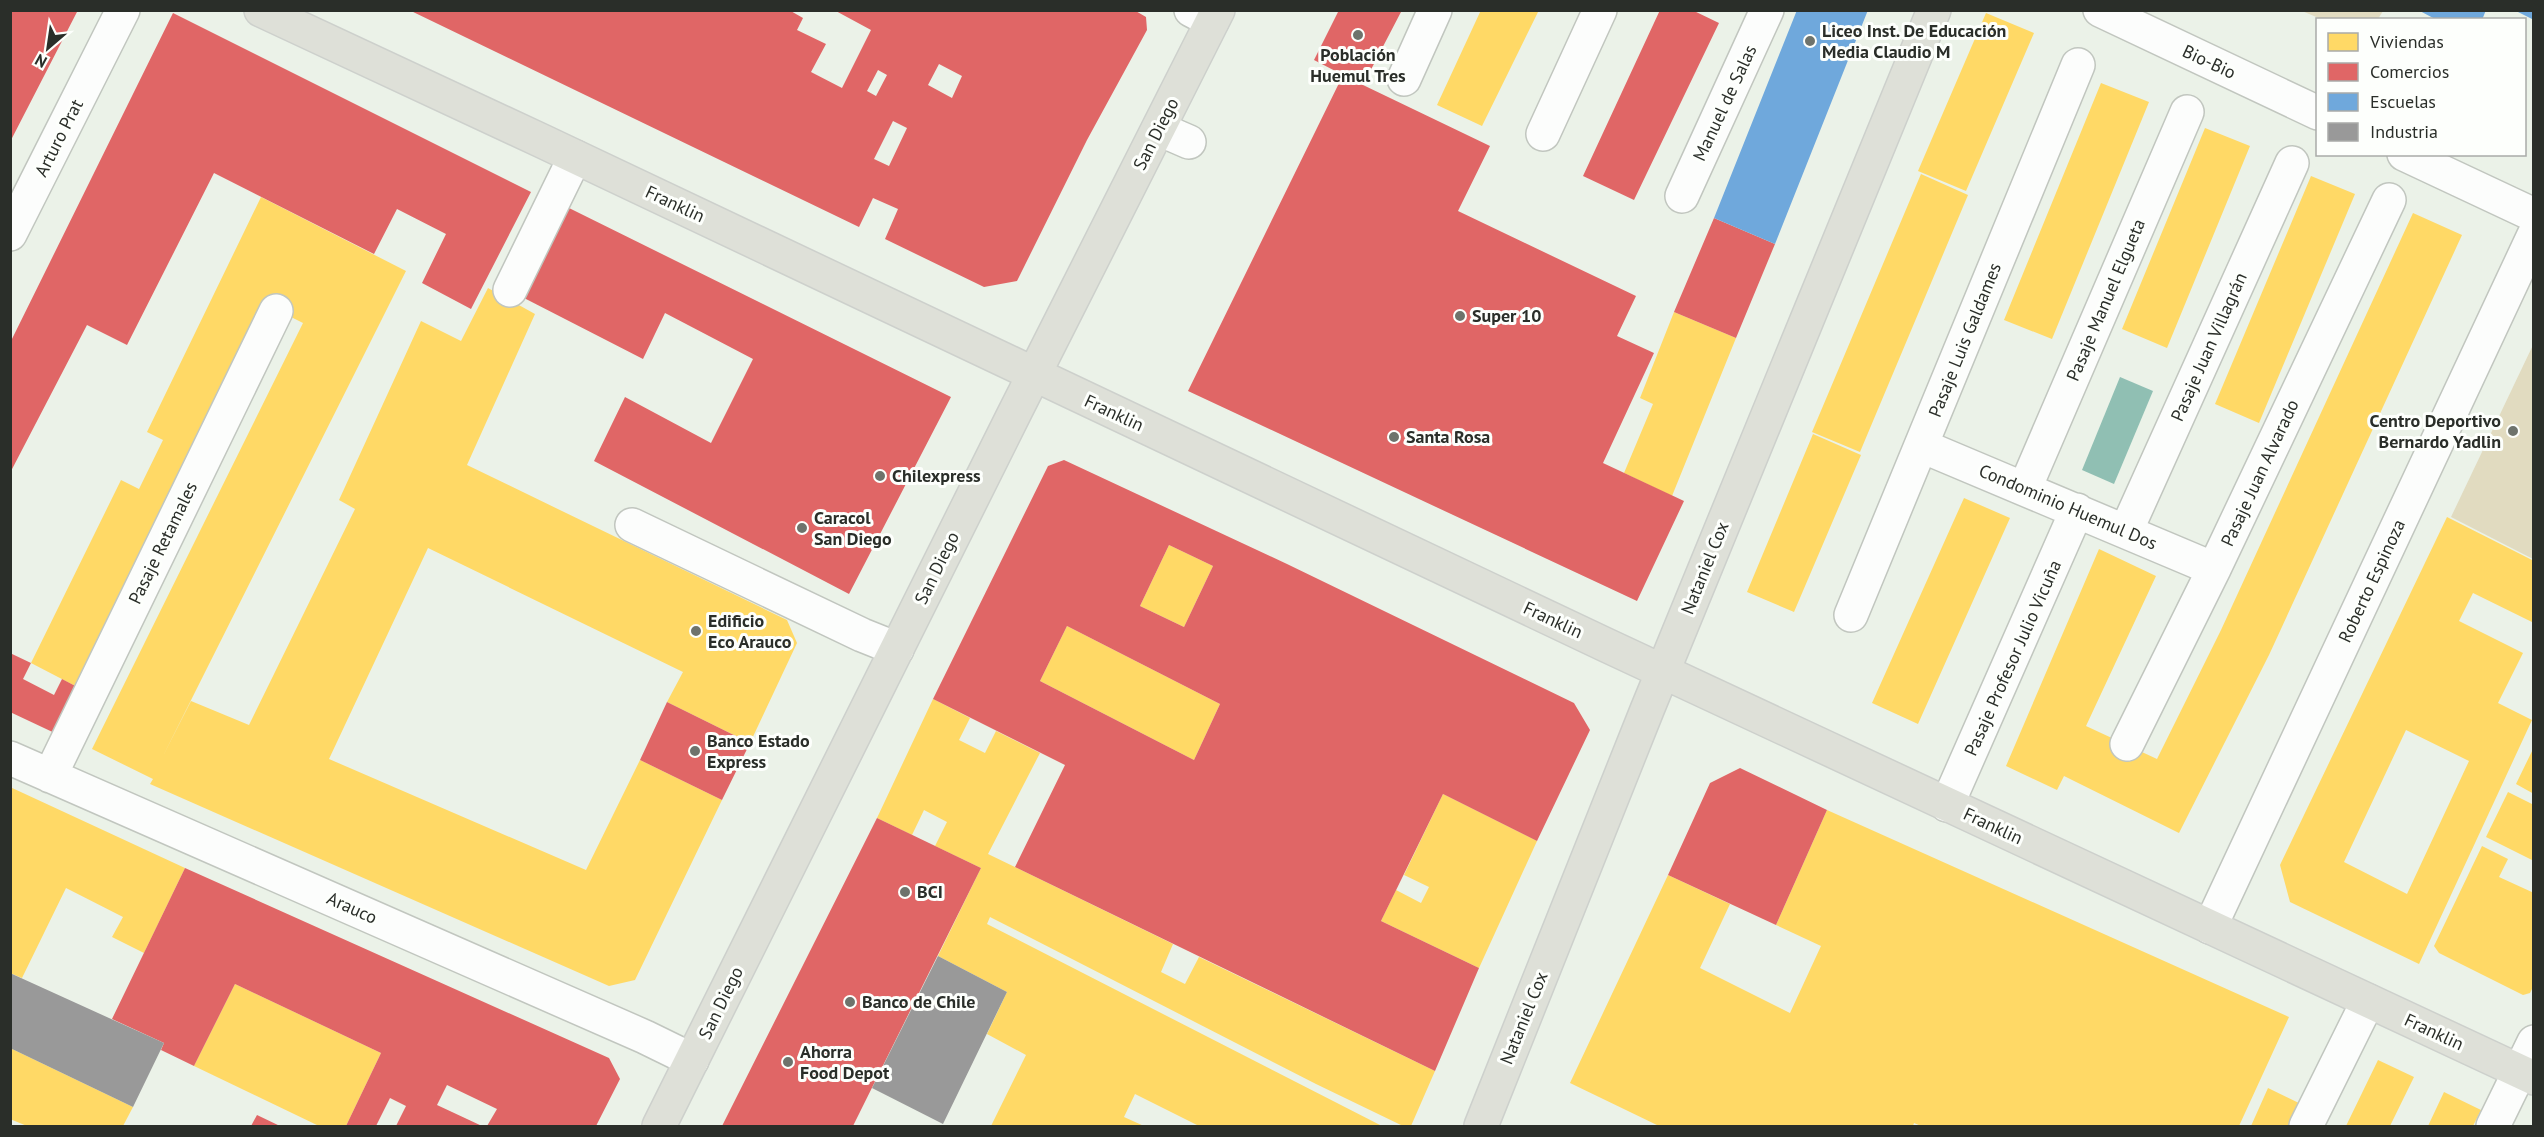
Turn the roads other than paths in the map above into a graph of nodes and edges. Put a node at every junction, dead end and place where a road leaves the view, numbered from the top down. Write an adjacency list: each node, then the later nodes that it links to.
1 (123, 10): 22 (street, Arturo Prat)
2 (261, 10): 17 (main road, Franklin)
3 (1435, 10): 10 (street)
4 (1600, 10): 14 (street)
5 (1767, 10): 19 (street, Manuel de Salas)
6 (1934, 10): 35 (main road, Nataniel Cox)
7 (2100, 10): 12 (street, Bio-Bio)
8 (1207, 14): 13 (main road, San Diego)
9 (2078, 65): 27 (street, Pasaje Luis Galdames)
10 (1404, 79)
11 (2187, 112): 28 (street, Pasaje Manuel Elgueta)
12 (2316, 112)
13 (1159, 129): 15 (street); 26 (main road, San Diego)
14 (1543, 134)
15 (1189, 142)
16 (2408, 156): 21 (street)
17 (576, 157): 24 (street); 26 (main road, Franklin)
18 (2292, 163): 31 (street, Pasaje Juan Villagrán)
19 (1683, 196)
20 (2389, 200): 32 (street, Pasaje Juan Alvarado)
21 (2534, 215)
22 (10, 234)
23 (2534, 235): 40 (street, Roberto Espinoza)
24 (510, 290)
25 (276, 311): 38 (street, Pasaje Retamales)
26 (1033, 374): 34 (main road, San Diego); 35 (main road, Franklin)
27 (1922, 446): 28 (street, Condominio Huemul Dos); 33 (street, Pasaje Luis Galdames)
28 (2025, 488): 29 (street, Condominio Huemul Dos)
29 (2077, 510): 31 (street, Condominio Huemul Dos); 39 (street, Pasaje Profesor Julio Vicuña)
30 (632, 525): 34 (street)
31 (2126, 531): 32 (street, Condominio Huemul Dos)
32 (2214, 569): 36 (street, Pasaje Juan Alvarado)
33 (1851, 615)
34 (897, 649): 43 (main road, San Diego)
35 (1663, 671): 39 (main road, Franklin); 46 (main road, Nataniel Cox)
36 (2127, 744)
37 (10, 758): 38 (street, Arauco)
38 (50, 776): 43 (street, Arauco)
39 (1947, 805): 40 (main road, Franklin)
40 (2210, 927): 41 (main road, Franklin)
41 (2368, 1001): 44 (main road, Franklin); 47 (street)
42 (2534, 1042): 44 (street)
43 (692, 1060): 45 (main road, San Diego)
44 (2526, 1075): 48 (street)
45 (659, 1126)
46 (1481, 1126)
47 (2306, 1126)
48 (2493, 1126)

